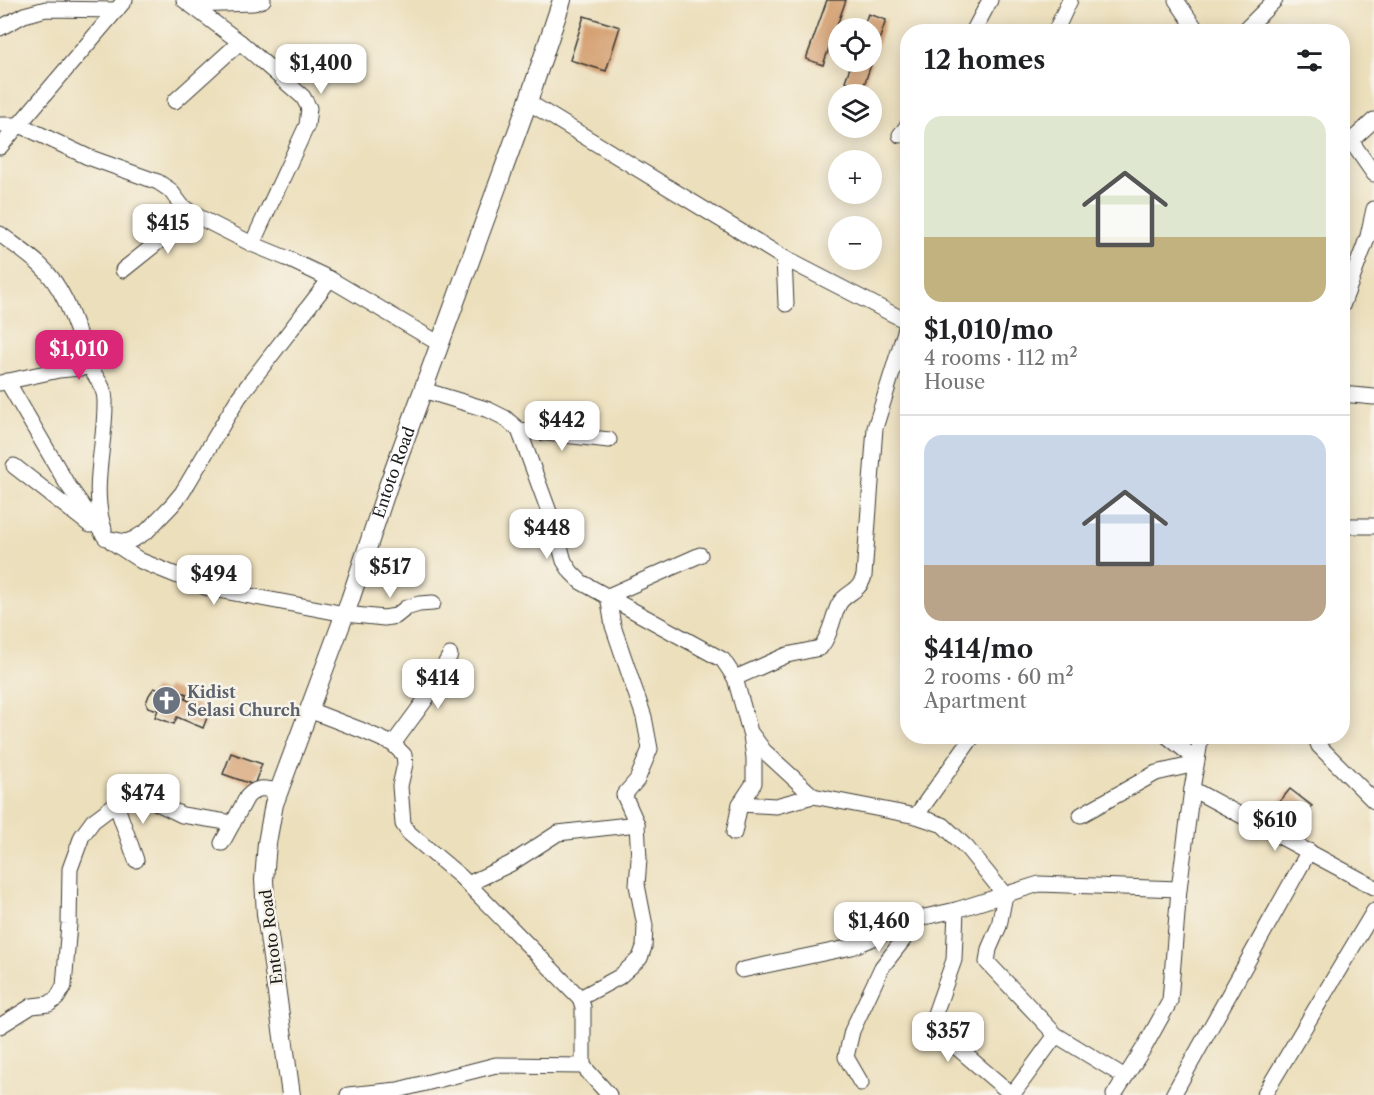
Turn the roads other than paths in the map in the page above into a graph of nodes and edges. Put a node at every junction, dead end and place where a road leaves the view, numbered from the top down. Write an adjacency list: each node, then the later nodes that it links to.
1 (263, 0): 7 (street)
2 (562, 0): 16 (main road, Entoto Road)
3 (990, 0): 9 (street)
4 (1070, 0): 10 (street)
5 (1176, 0): 11 (street)
6 (1275, 0): 12 (street)
7 (188, 2): 14 (street)
8 (121, 5): 13 (street); 19 (street)
9 (977, 24)
10 (1059, 24)
11 (1192, 24)
12 (1251, 24)
13 (0, 28)
14 (240, 42): 15 (street); 28 (street)
15 (175, 101)
16 (528, 102): 29 (street); 35 (main road, Entoto Road)
17 (1374, 120): 20 (street)
18 (0, 125): 19 (street)
19 (20, 125): 22 (street); 25 (street)
20 (1350, 135)
21 (1350, 141): 23 (street)
22 (0, 147)
23 (1374, 174)
24 (1374, 209): 27 (street)
25 (193, 214): 28 (street); 30 (street)
26 (0, 234): 37 (street)
27 (1371, 237): 32 (street)
28 (252, 244): 31 (street)
29 (784, 258): 33 (street); 34 (street)
30 (123, 270)
31 (330, 279): 35 (street); 47 (street)
32 (1350, 287)
33 (786, 304)
34 (900, 318)
35 (440, 344): 39 (main road, Entoto Road)
36 (900, 348): 53 (street)
37 (90, 367): 38 (street); 47 (street)
38 (4, 382): 47 (street)
39 (423, 390): 42 (street); 51 (main road, Entoto Road)
40 (1350, 395): 41 (street)
41 (1374, 397)
42 (519, 430): 43 (street); 49 (street)
43 (609, 440)
44 (14, 466): 47 (street)
45 (1350, 526): 46 (street)
46 (1374, 526)
47 (106, 538): 51 (street)
48 (700, 555): 49 (street)
49 (608, 596): 53 (street); 71 (street)
50 (433, 603): 51 (street)
51 (345, 614): 54 (main road, Entoto Road)
52 (450, 655): 56 (street)
53 (735, 678): 55 (street)
54 (309, 710): 56 (street); 63 (main road, Entoto Road)
55 (750, 732): 64 (street); 67 (street)
56 (393, 744): 76 (street)
57 (967, 744): 69 (street)
58 (1176, 744): 61 (street)
59 (1199, 744): 61 (street)
60 (1318, 744): 65 (street)
61 (1196, 762): 62 (street); 68 (street)
62 (1192, 789): 74 (street); 78 (street)
63 (279, 791): 70 (street); 91 (main road, Entoto Road)
64 (813, 796): 67 (street); 69 (street)
65 (1374, 801)
66 (116, 804): 70 (street); 75 (street); 85 (street)
67 (740, 804): 72 (street)
68 (1081, 815)
69 (916, 816): 79 (street)
70 (233, 823): 73 (street)
71 (637, 824): 76 (street); 84 (street)
72 (734, 833)
73 (222, 843)
74 (1309, 851): 77 (street); 94 (street)
75 (136, 860)
76 (468, 884): 84 (street)
77 (1374, 887)
78 (1179, 889): 79 (street); 88 (street)
79 (1005, 895): 80 (street); 86 (street)
80 (956, 910): 82 (street); 86 (street)
81 (1374, 911): 95 (street)
82 (920, 918): 83 (street); 89 (street)
83 (742, 970)
84 (580, 998): 87 (street)
85 (0, 1026)
86 (1056, 1035): 88 (street)
87 (583, 1066): 92 (street); 93 (street)
88 (1125, 1077): 90 (street)
89 (861, 1083)
90 (1117, 1094)
91 (291, 1095)
92 (348, 1095)
93 (609, 1095)
94 (1173, 1095)
95 (1264, 1095)

